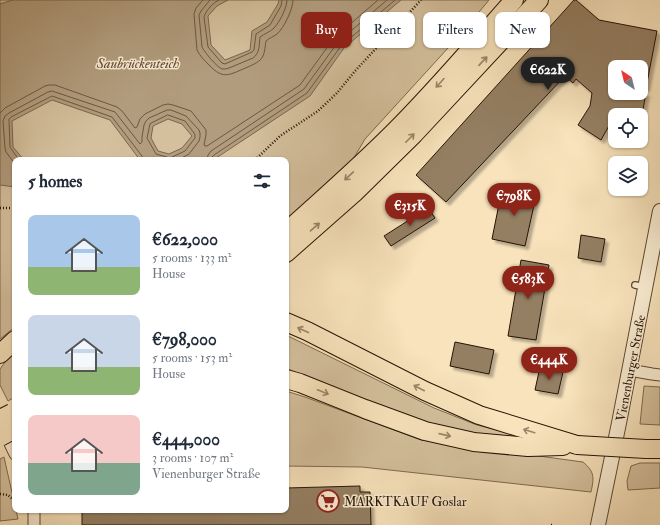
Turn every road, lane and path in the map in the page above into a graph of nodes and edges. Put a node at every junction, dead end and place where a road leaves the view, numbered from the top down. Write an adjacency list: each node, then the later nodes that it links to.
1 (421, 0): 4 (path)
2 (514, 0): 8 (highway, one-way to 8)
3 (539, 0): 9 (highway, one-way to 3)
4 (258, 157)
5 (0, 208): 6 (path)
6 (12, 208)
7 (660, 211): 13 (street, Vienenburger Straße)
8 (289, 229)
9 (289, 250)
10 (289, 323): 19 (highway, one-way to 10)
11 (12, 343): 12 (highway)
12 (0, 354)
13 (629, 370): 14 (street); 25 (street, Vienenburger Straße)
14 (660, 375)
15 (289, 380): 19 (highway, one-way to 19)
16 (8, 419): 17 (highway, bridge); 18 (street)
17 (0, 437)
18 (12, 439)
19 (578, 445): 20 (highway, bridge)
20 (653, 449)
21 (0, 494): 22 (path)
22 (12, 498)
23 (34, 513): 24 (street)
24 (34, 525)
25 (598, 525)

